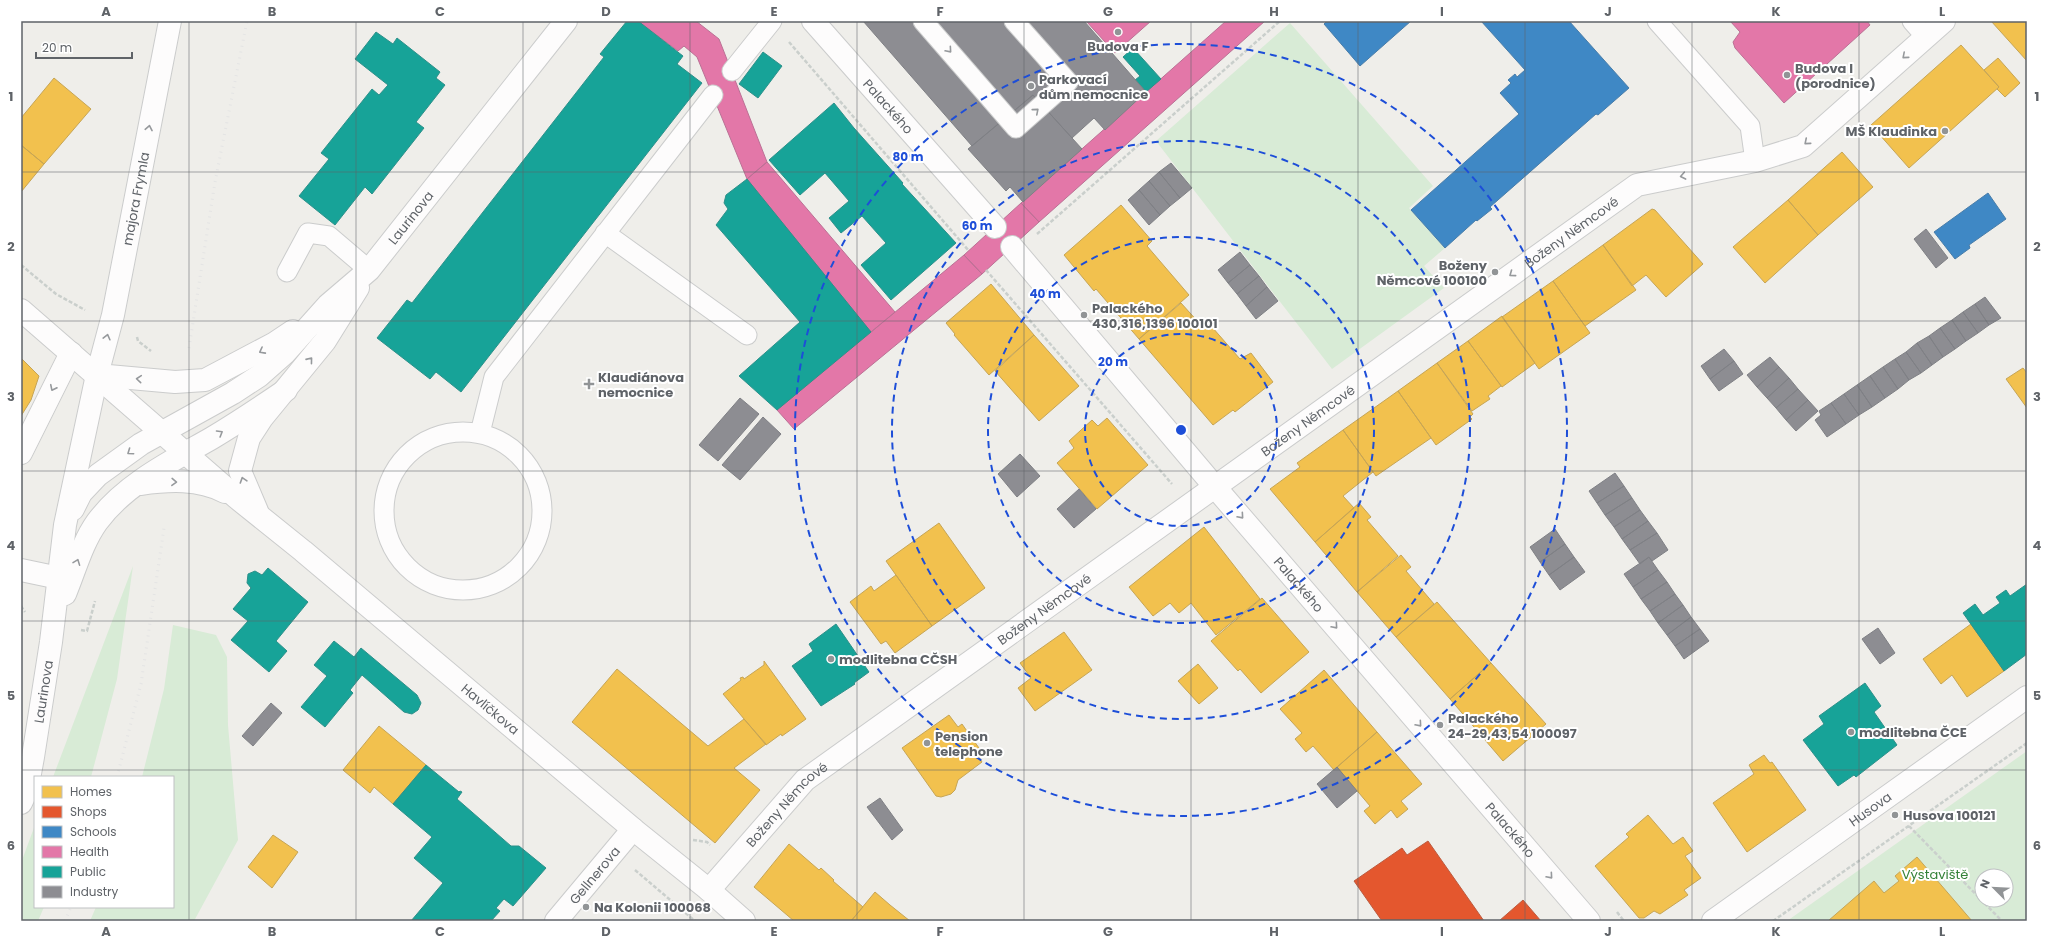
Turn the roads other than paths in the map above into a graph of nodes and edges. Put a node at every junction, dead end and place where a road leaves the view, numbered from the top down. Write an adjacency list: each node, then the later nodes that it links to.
1 (170, 21): 23 (street, majora Frymla, one-way to 1)
2 (566, 21): 17 (street, Laurinova)
3 (772, 21): 11 (lane)
4 (813, 21): 14 (street, Palackého)
5 (923, 21): 6 (lane, one-way to 6)
6 (1014, 21)
7 (1657, 21): 13 (lane)
8 (1912, 21): 10 (lane)
9 (1944, 21): 10 (street, Boženy Němcové)
10 (1926, 37): 13 (street, Boženy Němcové, one-way to 13)
11 (732, 71)
12 (713, 95): 15 (lane)
13 (1755, 161): 30 (street, Boženy Němcové, one-way to 30)
14 (996, 227)
15 (605, 233): 21 (lane); 26 (lane)
16 (1012, 247): 30 (street, Palackého)
17 (369, 270): 18 (lane); 19 (street, Laurinova); 24 (street, one-way to 17)
18 (287, 272)
19 (328, 305): 23 (street, one-way to 23); 25 (street, Laurinova)
20 (21, 310): 22 (street)
21 (747, 335)
22 (71, 353): 23 (street); 27 (street, one-way to 27)
23 (97, 375): 25 (street); 33 (street, majora Frymla)
24 (286, 390): 28 (street, one-way to 24); 32 (street, one-way to 24)
25 (163, 432): 28 (street); 33 (street, Laurinova, one-way to 33)
26 (480, 434): 26 (lane)
27 (21, 453)
28 (186, 453): 29 (street); 31 (street)
29 (136, 484): 31 (street, one-way to 31); 36 (street, one-way to 29)
30 (1215, 487): 40 (street, Boženy Němcové); 43 (street, Palackého, one-way to 43)
31 (237, 498): 32 (street, Havlíčkova)
32 (259, 516): 39 (street, Havlíčkova)
33 (65, 525): 35 (street, Laurinova)
34 (21, 570): 35 (street)
35 (59, 578): 36 (street, Laurinova)
36 (54, 625): 38 (street, Laurinova)
37 (2027, 697): 44 (street, Husova)
38 (21, 804)
39 (632, 829): 40 (street, Havlíčkova); 41 (street, Gellnerova)
40 (709, 890): 42 (street, Havlíčkova)
41 (556, 921)
42 (744, 921)
43 (1588, 921)
44 (1713, 921)

